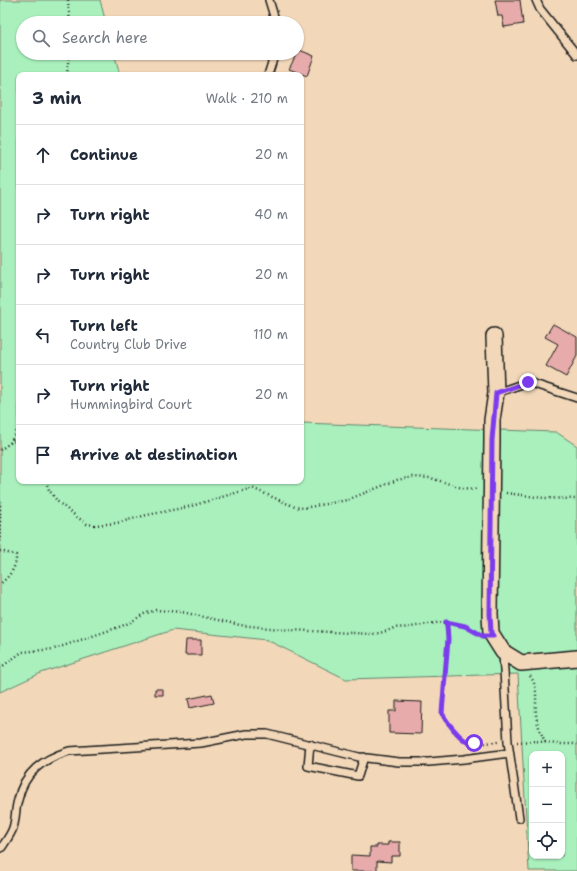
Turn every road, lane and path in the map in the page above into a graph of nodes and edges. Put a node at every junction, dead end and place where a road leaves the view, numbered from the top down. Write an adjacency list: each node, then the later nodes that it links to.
1 (68, 0): 4 (path)
2 (268, 0): 5 (lane)
3 (536, 0): 6 (lane)
4 (69, 16)
5 (274, 16)
6 (577, 55)
7 (69, 60): 9 (path)
8 (273, 60): 10 (lane)
9 (67, 72)
10 (269, 72)
11 (494, 336): 12 (street)
12 (496, 393): 13 (lane); 19 (street)
13 (577, 398)
14 (16, 432): 16 (path)
15 (16, 441): 16 (path)
16 (10, 443): 17 (path)
17 (0, 450)
18 (47, 484): 19 (path)
19 (492, 491): 20 (path); 26 (street)
20 (577, 499)
21 (0, 500): 22 (path)
22 (0, 544)
23 (0, 551): 24 (path)
24 (0, 584)
25 (446, 622): 26 (path); 30 (path); 31 (path)
26 (492, 634): 27 (street)
27 (503, 652): 29 (street); 31 (lane)
28 (577, 658): 29 (street)
29 (521, 663): 32 (path)
30 (0, 668)
31 (508, 742): 32 (path); 35 (lane)
32 (546, 742): 34 (path)
33 (310, 744): 36 (lane); 36 (lane); 38 (lane)
34 (577, 744)
35 (509, 753): 36 (lane); 37 (lane)
36 (364, 757)
37 (519, 818)
38 (0, 848)

